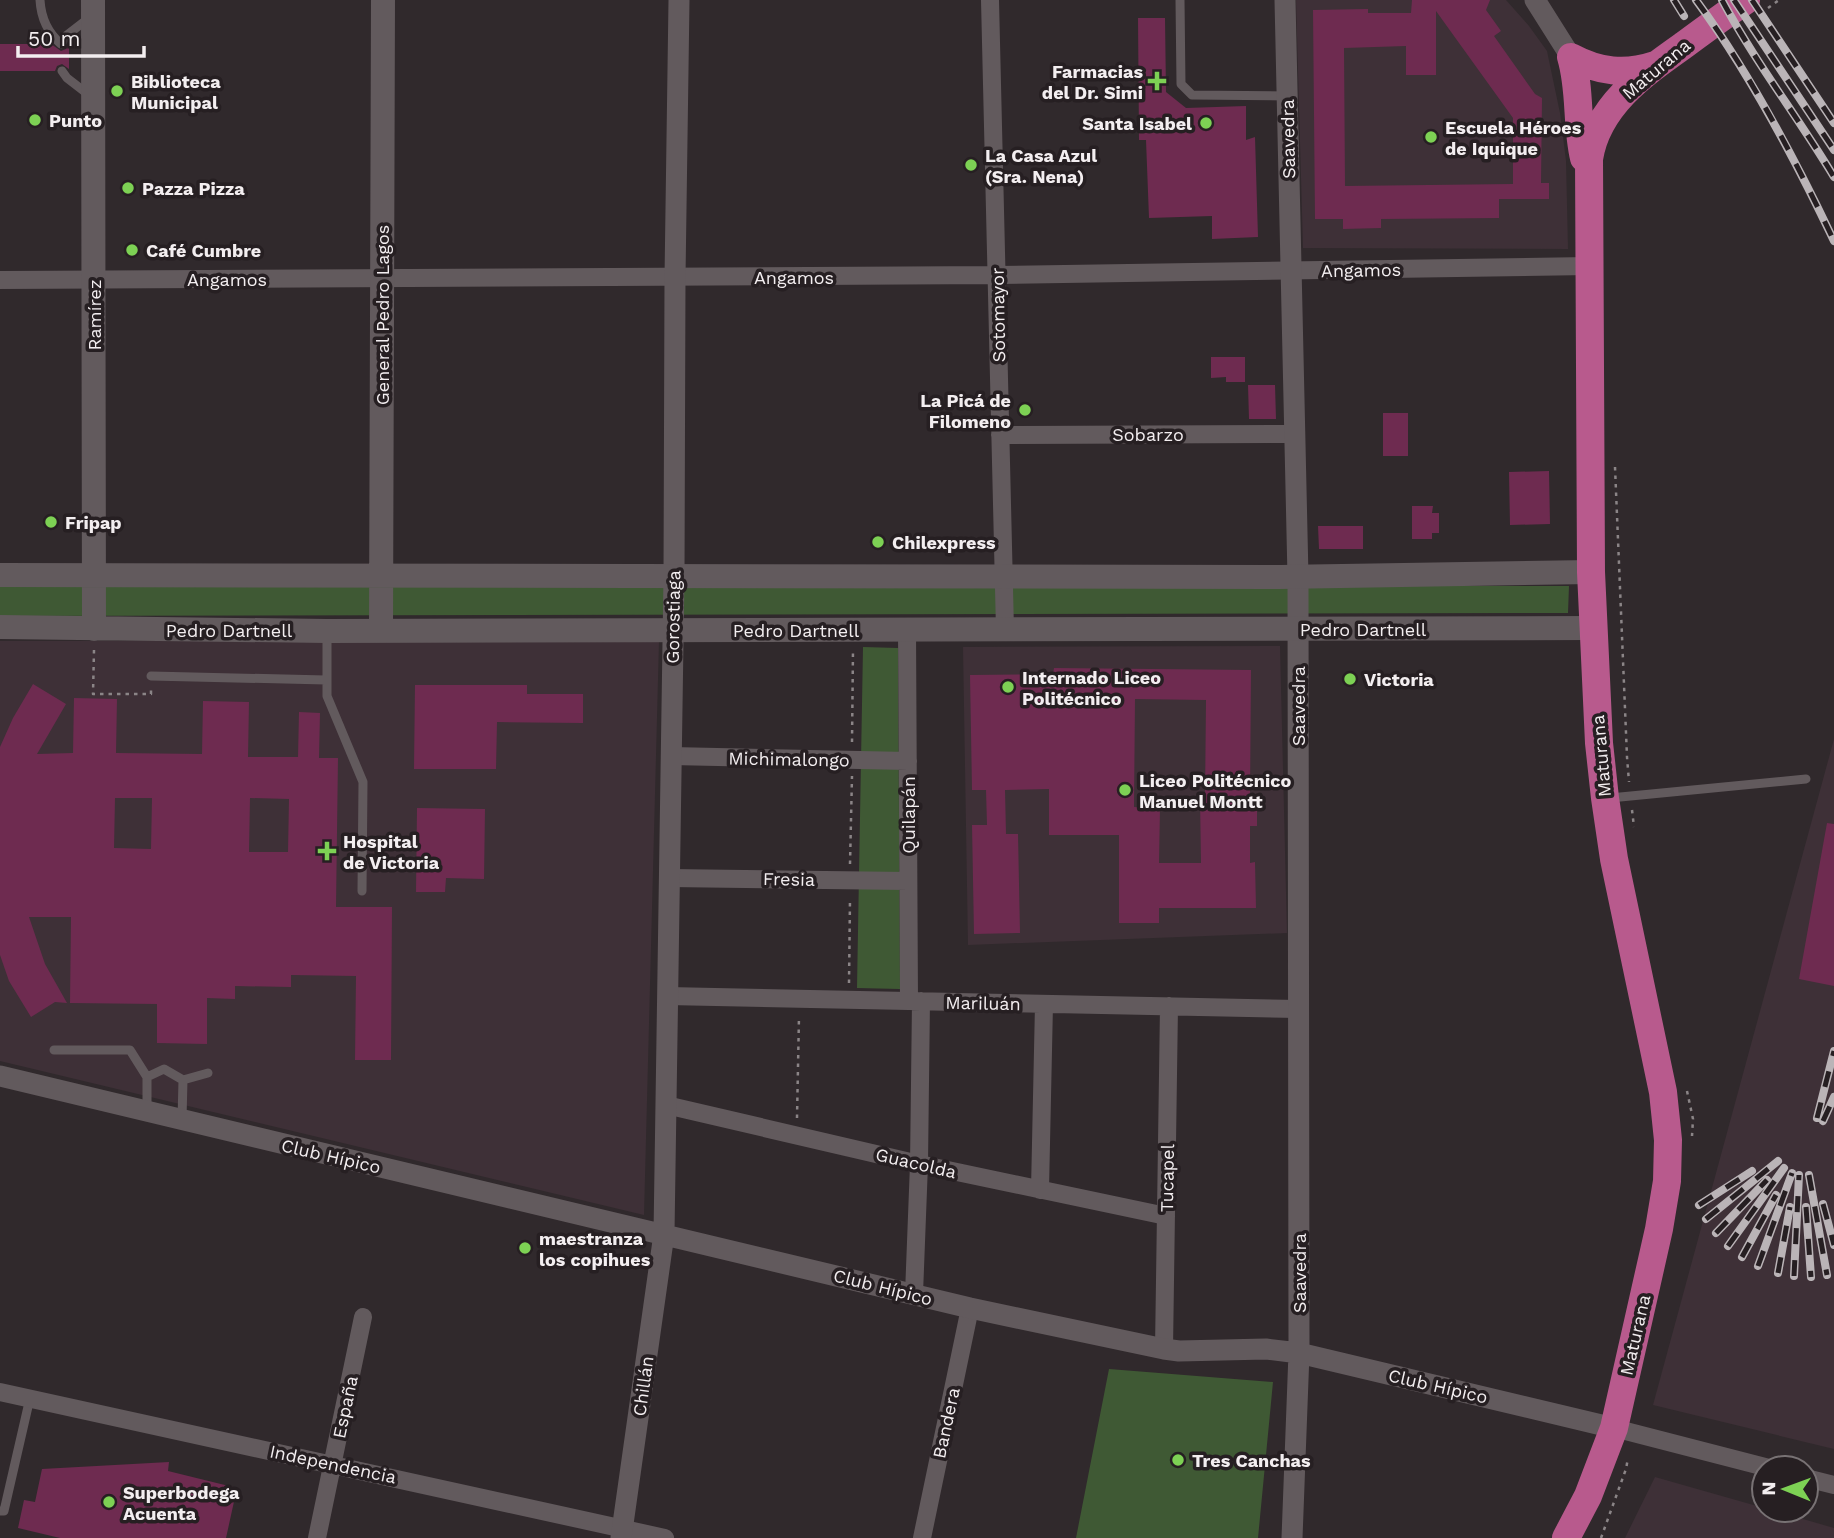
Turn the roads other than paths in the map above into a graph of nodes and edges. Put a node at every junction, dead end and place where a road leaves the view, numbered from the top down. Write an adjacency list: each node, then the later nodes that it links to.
1 (40, 0): 8 (lane)
2 (383, 0): 20 (main road, General Pedro Lagos)
3 (679, 0): 21 (street, Gorostiaga)
4 (990, 0): 19 (street, Sotomayor)
5 (1180, 0): 14 (lane)
6 (1285, 0): 14 (street, Saavedra)
7 (1535, 0): 10 (street)
8 (93, 8): 15 (main road, Ramírez)
9 (1745, 9): 11 (highway, Maturana)
10 (1571, 57): 11 (highway); 13 (highway); 16 (highway)
11 (1657, 64): 13 (highway, Maturana)
12 (62, 71): 15 (lane)
13 (1623, 94): 16 (highway, Maturana)
14 (1287, 96): 18 (street, Saavedra)
15 (93, 99): 23 (main road, Ramírez)
16 (1588, 173): 17 (highway, Maturana)
17 (1589, 266): 18 (street, Angamos); 26 (highway, Maturana)
18 (1291, 271): 19 (street, Angamos); 24 (street, Saavedra)
19 (996, 275): 21 (street, Angamos); 25 (street, Sotomayor)
20 (382, 278): 21 (street, Angamos); 23 (street, Angamos); 29 (main road, General Pedro Lagos)
21 (675, 278): 30 (street, Gorostiaga)
22 (0, 280): 23 (street, Angamos)
23 (94, 280): 28 (main road, Ramírez)
24 (1295, 434): 25 (street, Sobarzo); 32 (street, Saavedra)
25 (1000, 435): 31 (street, Sotomayor)
26 (1591, 572): 32 (main road); 34 (highway, Maturana)
27 (0, 575): 28 (main road)
28 (94, 576): 29 (main road); 35 (main road, Ramírez)
29 (382, 576): 30 (main road); 38 (main road, General Pedro Lagos)
30 (674, 576): 31 (main road); 39 (street, Gorostiaga)
31 (1004, 576): 32 (main road); 40 (street, Sotomayor)
32 (1298, 577): 37 (street, Saavedra)
33 (0, 627): 35 (main road, Pedro Dartnell)
34 (1592, 628): 37 (main road, Pedro Dartnell); 47 (highway, Maturana)
35 (94, 629): 41 (main road, Pedro Dartnell)
36 (907, 629): 39 (main road, Pedro Dartnell); 40 (main road, Pedro Dartnell); 45 (street, Quilapán)
37 (1297, 629): 40 (main road, Pedro Dartnell); 55 (street, Saavedra)
38 (381, 630): 39 (main road, Pedro Dartnell); 41 (main road, Pedro Dartnell)
39 (673, 630): 44 (street, Gorostiaga)
40 (1005, 630)
41 (327, 631): 43 (lane)
42 (151, 676): 43 (lane)
43 (326, 680): 50 (lane)
44 (671, 756): 45 (street, Michimalongo); 48 (street, Gorostiaga)
45 (908, 761): 49 (street, Quilapán)
46 (1806, 779): 47 (lane)
47 (1618, 797): 75 (highway, Maturana)
48 (669, 878): 49 (street, Fresia); 51 (street, Gorostiaga)
49 (908, 881): 52 (street, Quilapán)
50 (362, 891)
51 (667, 996): 52 (street, Mariluán); 61 (street, Gorostiaga)
52 (915, 1001): 53 (street, Mariluán); 64 (street, Quilapán)
53 (1044, 1004): 54 (street, Mariluán); 65 (street)
54 (1169, 1006): 55 (street, Mariluán); 66 (street, Tucapel)
55 (1298, 1009): 72 (street, Saavedra)
56 (54, 1050): 59 (lane)
57 (208, 1073): 60 (lane)
58 (0, 1076): 62 (street, Club Hípico)
59 (147, 1077): 60 (lane); 62 (lane)
60 (183, 1080): 63 (lane)
61 (666, 1105): 64 (street, Guacolda); 67 (street, Gorostiaga)
62 (147, 1113): 63 (street, Club Hípico)
63 (182, 1121): 67 (street, Club Hípico)
64 (919, 1164): 65 (street, Guacolda); 68 (street, Quilapán)
65 (1040, 1190): 66 (street, Guacolda)
66 (1166, 1216): 71 (street, Tucapel)
67 (664, 1234): 68 (street, Club Hípico); 79 (street, Chillán)
68 (914, 1294): 69 (street, Club Hípico)
69 (970, 1308): 71 (street, Club Hípico); 82 (street, Bandera)
70 (363, 1317): 77 (street, España)
71 (1164, 1349): 72 (street, Club Hípico)
72 (1300, 1353): 75 (street, Club Hípico); 83 (street, Saavedra)
73 (0, 1392): 74 (street, Independencia)
74 (30, 1398): 77 (street, Independencia); 78 (lane)
75 (1624, 1430): 76 (street, Club Hípico); 84 (highway, Maturana)
76 (1750, 1463)
77 (333, 1464): 79 (street, Independencia); 80 (street, España)
78 (0, 1511)
79 (622, 1534): 81 (street, Independencia)
80 (317, 1538)
81 (666, 1538)
82 (922, 1538)
83 (1292, 1538)
84 (1566, 1538)

